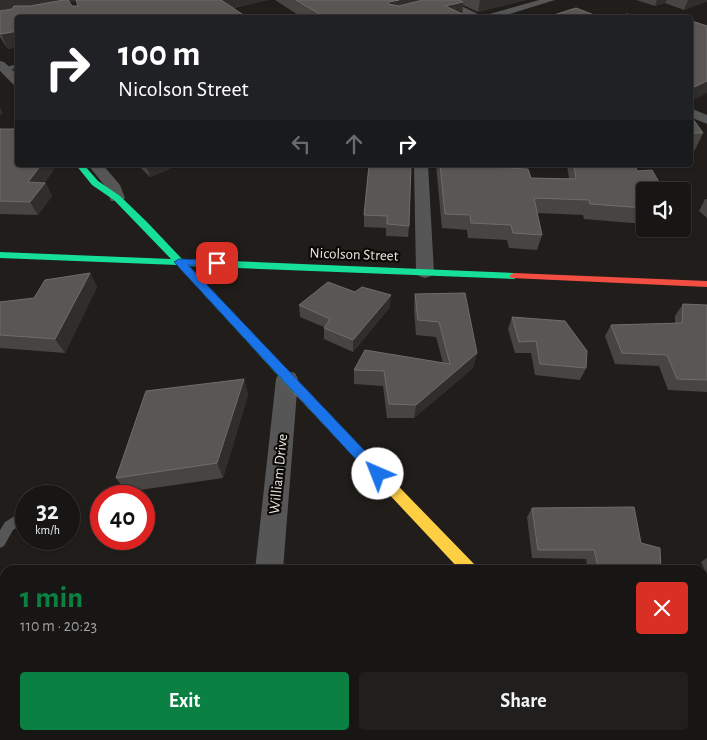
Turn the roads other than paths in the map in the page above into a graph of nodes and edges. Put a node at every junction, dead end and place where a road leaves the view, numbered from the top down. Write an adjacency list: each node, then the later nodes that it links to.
1 (550, 0): 4 (street)
2 (442, 3): 3 (street)
3 (472, 15)
4 (495, 15)
5 (2, 66): 6 (lane); 7 (street)
6 (15, 66)
7 (15, 79)
8 (693, 113): 9 (street)
9 (707, 120)
10 (82, 167): 13 (street)
11 (97, 167): 13 (street)
12 (422, 167): 16 (street)
13 (118, 198): 15 (street)
14 (0, 255): 15 (street, Nicolson Street)
15 (179, 262): 16 (street, Nicolson Street); 18 (street)
16 (426, 272): 17 (street, Nicolson Street)
17 (707, 284)
18 (287, 379): 21 (street, William Drive); 22 (street)
19 (15, 522): 20 (lane)
20 (0, 542)
21 (269, 565)
22 (465, 565)

